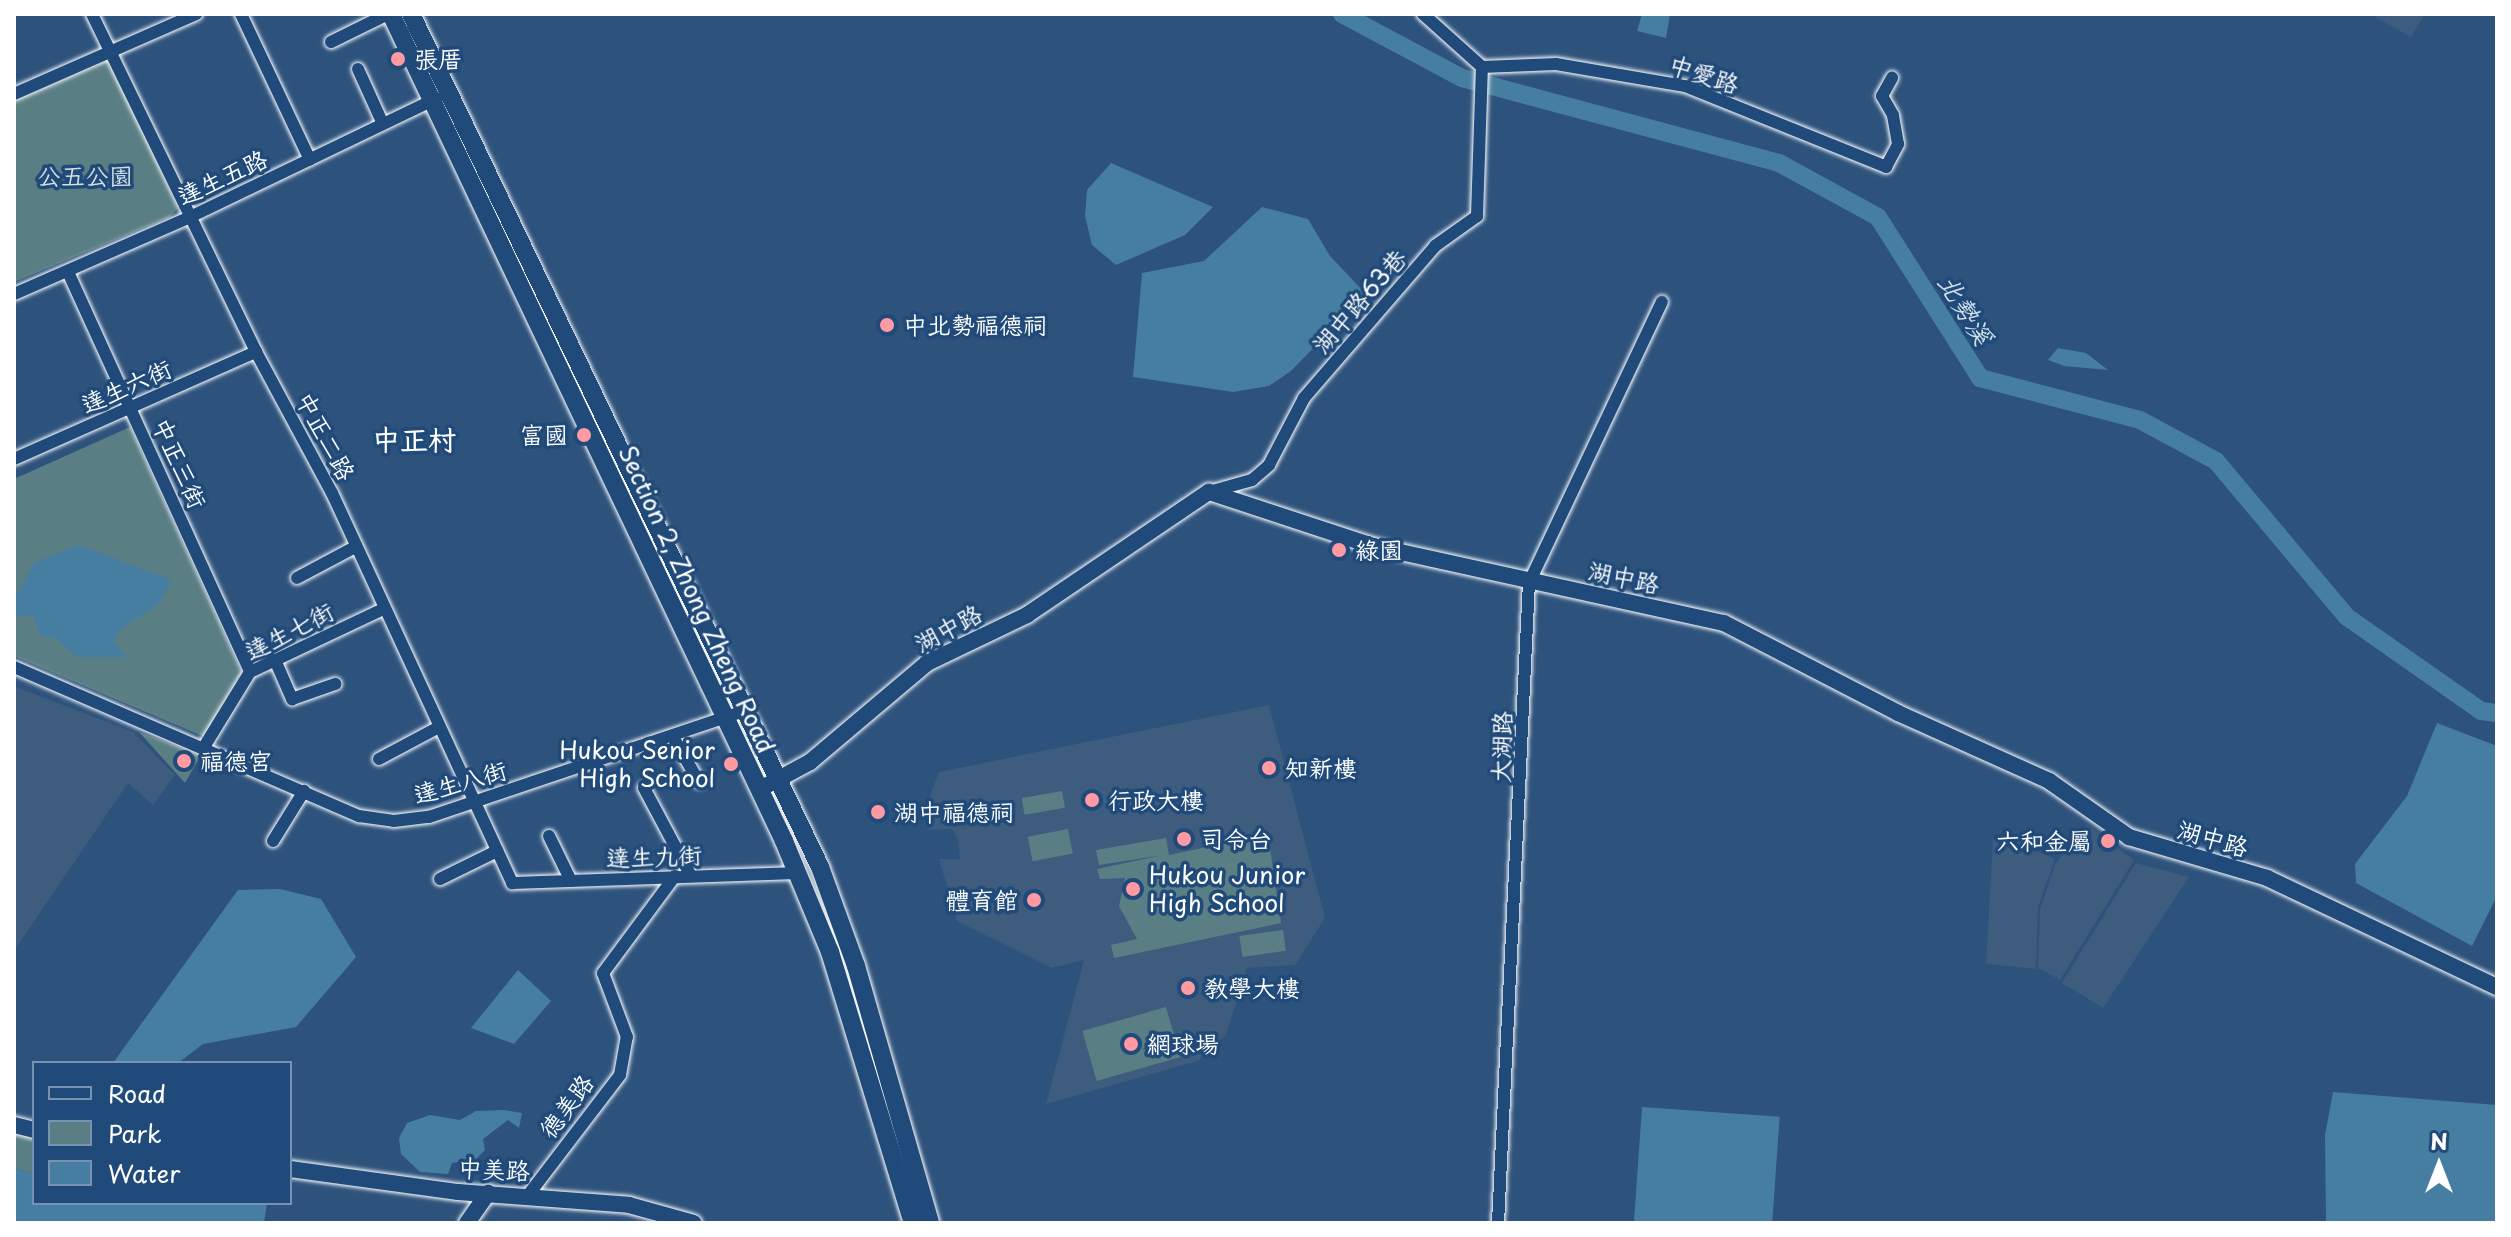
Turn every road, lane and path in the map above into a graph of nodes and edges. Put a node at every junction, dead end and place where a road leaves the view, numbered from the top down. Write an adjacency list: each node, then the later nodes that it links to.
1 (92, 14): 8 (street, 中正二路)
2 (196, 14): 8 (street)
3 (241, 14): 15 (street)
4 (389, 14): 7 (street); 13 (main road, Section 2, Zhong Zheng Road)
5 (411, 14): 13 (main road, Section 2, Zhong Zheng Road)
6 (1423, 14): 9 (street)
7 (331, 42)
8 (111, 52): 12 (street); 16 (street, 中正二路)
9 (1482, 67): 11 (street, 中愛路); 23 (street, 湖中路63巷)
10 (358, 69): 14 (street)
11 (1892, 78)
12 (14, 94)
13 (438, 97): 14 (street, 達生五路); 32 (main road, Section 2, Zhong Zheng Road)
14 (383, 124): 15 (street, 達生五路)
15 (310, 160): 16 (street, 達生五路)
16 (190, 217): 17 (street, 達生五路); 20 (street, 中正二路)
17 (68, 272): 18 (street, 達生五路); 21 (street, 中正三街)
18 (14, 294)
19 (1662, 302): 26 (street, 大湖路)
20 (256, 352): 21 (street, 達生六街); 24 (street, 中正二路)
21 (131, 409): 22 (street, 達生六街); 30 (street, 中正三街)
22 (14, 459)
23 (1209, 492): 26 (street, 湖中路); 38 (street, 湖中路)
24 (355, 547): 25 (street); 27 (street, 中正二路)
25 (297, 578)
26 (1529, 583): 51 (street, 湖中路); 59 (street, 大湖路)
27 (383, 609): 28 (street, 達生七街); 33 (street, 中正二路)
28 (275, 660): 30 (street, 達生七街); 31 (street)
29 (14, 667): 35 (street, 達生八街)
30 (250, 672): 35 (street, 達生七街)
31 (335, 684)
32 (736, 715): 34 (street, 達生八街); 38 (main road, Section 2, Zhong Zheng Road)
33 (439, 727): 36 (street); 41 (street, 中正二路)
34 (673, 737): 37 (street); 41 (street, 達生八街)
35 (204, 747): 40 (street, 達生八街)
36 (379, 759)
37 (699, 782)
38 (768, 786): 45 (main road, Section 2, Zhong Zheng Road); 58 (main road, Section 2, Zhong Zheng Road)
39 (644, 788): 47 (street)
40 (304, 791): 41 (street, 達生八街); 43 (street)
41 (475, 802): 44 (street, 中正二路)
42 (549, 836): 49 (street)
43 (273, 841)
44 (497, 851): 48 (street); 50 (street, 中正二路)
45 (798, 873): 47 (street, 達生九街); 57 (main road, Section 2, Zhong Zheng Road)
46 (675, 876): 47 (street, 達生九街); 49 (street, 達生九街); 54 (street, 德美路)
47 (691, 876)
48 (440, 879)
49 (571, 881): 50 (street, 達生九街)
50 (512, 883)
51 (2497, 987)
52 (292, 1169): 53 (street, 中美路)
53 (488, 1193): 54 (street, 中美路); 55 (street)
54 (529, 1194): 56 (street, 中美路)
55 (467, 1223)
56 (694, 1223)
57 (913, 1223)
58 (930, 1223)
59 (1498, 1223)

